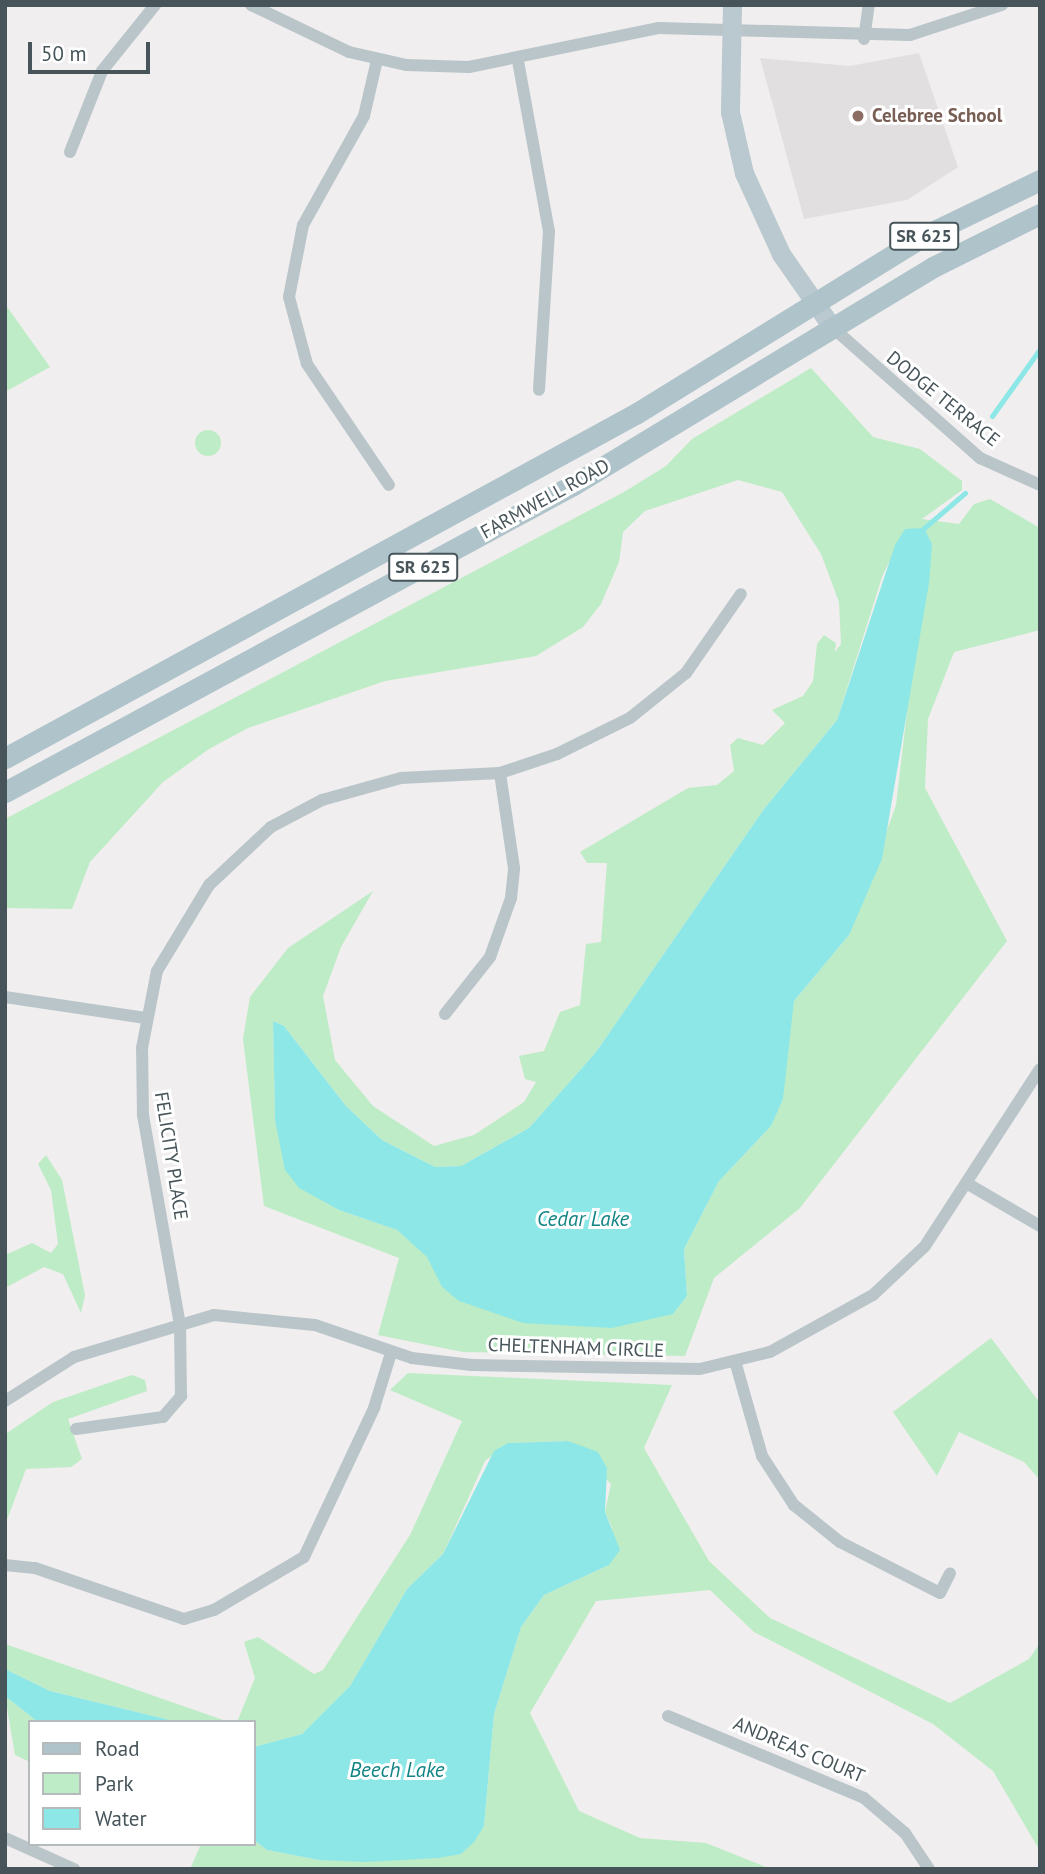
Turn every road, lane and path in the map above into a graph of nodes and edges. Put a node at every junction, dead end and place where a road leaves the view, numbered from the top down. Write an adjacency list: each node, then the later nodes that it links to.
1 (155, 5): 10 (street)
2 (251, 5): 8 (street)
3 (732, 5): 6 (street)
4 (869, 5): 7 (street)
5 (1002, 5): 7 (street)
6 (730, 30): 7 (street); 9 (street); 13 (street)
7 (864, 38)
8 (377, 60): 9 (street); 16 (street)
9 (518, 61): 15 (street)
10 (70, 152)
11 (1040, 180): 13 (main road, FARMWELL ROAD / SR 625)
12 (1040, 214): 14 (main road, FARMWELL ROAD / SR 625)
13 (814, 303): 14 (street); 19 (main road, FARMWELL ROAD / SR 625)
14 (832, 327): 17 (street, DODGE TERRACE); 21 (main road, FARMWELL ROAD / SR 625)
15 (539, 390)
16 (389, 485)
17 (1040, 485)
18 (741, 594): 20 (street, FELICITY PLACE)
19 (5, 758)
20 (499, 773): 23 (street); 24 (street, FELICITY PLACE)
21 (5, 793)
22 (5, 997): 24 (street)
23 (445, 1014)
24 (145, 1018): 28 (street, FELICITY PLACE)
25 (1040, 1069): 26 (street, CHELTENHAM CIRCLE)
26 (968, 1184): 27 (street); 30 (street, CHELTENHAM CIRCLE)
27 (1040, 1226)
28 (180, 1325): 29 (street, CHELTENHAM CIRCLE); 31 (street, CHELTENHAM CIRCLE); 32 (street, FELICITY PLACE)
29 (391, 1353): 30 (street, CHELTENHAM CIRCLE); 33 (street)
30 (735, 1361): 34 (street)
31 (5, 1401)
32 (76, 1429)
33 (5, 1564)
34 (950, 1573)
35 (668, 1716): 38 (street, ANDREAS COURT)
36 (5, 1838): 37 (street)
37 (74, 1869)
38 (929, 1869)

